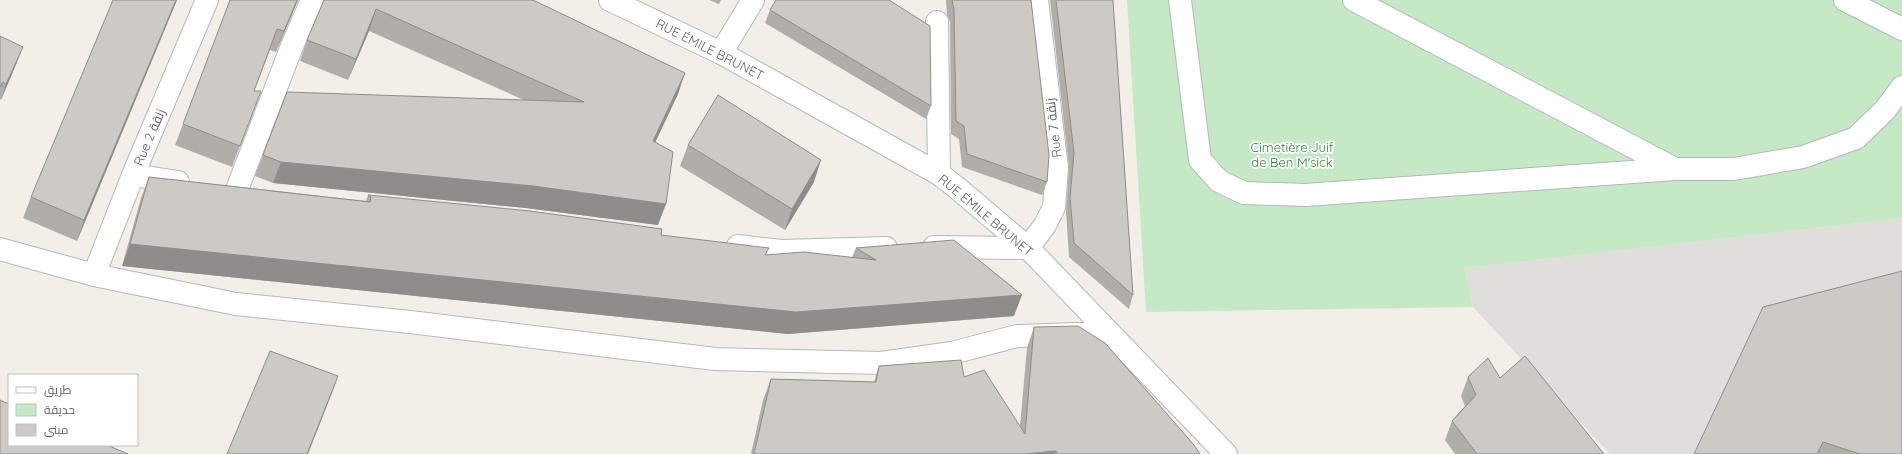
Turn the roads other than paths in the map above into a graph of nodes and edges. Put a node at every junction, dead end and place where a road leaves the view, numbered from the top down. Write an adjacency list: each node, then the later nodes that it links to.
1 (207, 0): 15 (street, Rue 2 زنقة)
2 (312, 0): 17 (street)
3 (610, 0): 11 (street, RUE ÉMILE BRUNET)
4 (753, 0): 11 (street)
5 (1036, 0): 19 (street, Rue 7 زنقة)
6 (1180, 0): 13 (street)
7 (1354, 0): 13 (street)
8 (1845, 0): 10 (street)
9 (937, 22): 14 (street)
10 (1902, 29)
11 (721, 53): 14 (street, RUE ÉMILE BRUNET)
12 (1902, 87): 13 (street)
13 (1675, 169)
14 (939, 174): 19 (street, RUE ÉMILE BRUNET)
15 (133, 175): 16 (street); 21 (street, Rue 2 زنقة)
16 (197, 185)
17 (259, 194)
18 (721, 244): 19 (street)
19 (1028, 248): 22 (street, RUE ÉMILE BRUNET)
20 (0, 249): 21 (street)
21 (94, 275): 22 (street)
22 (1108, 333): 23 (street, RUE ÉMILE BRUNET)
23 (1226, 454)

